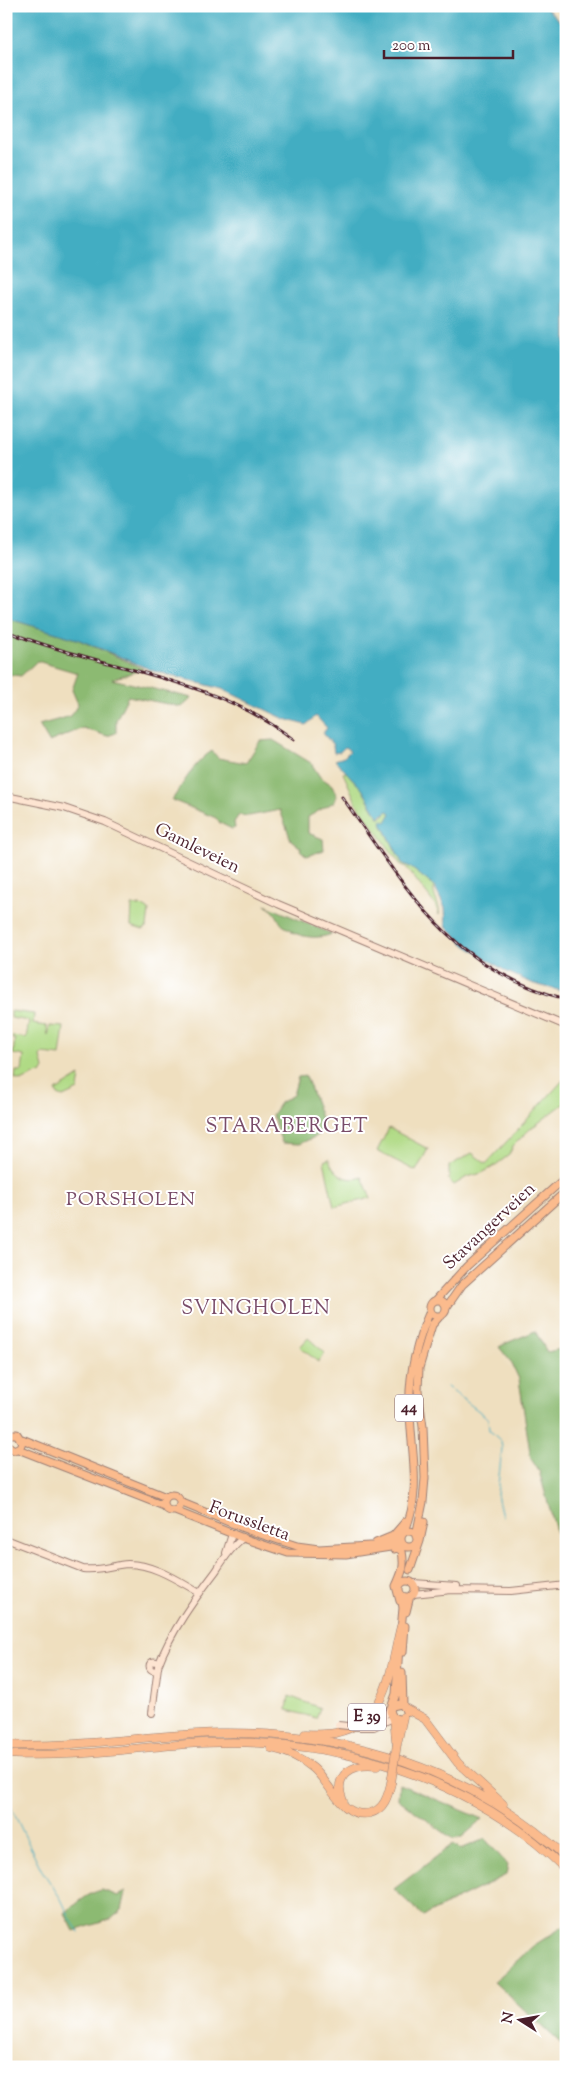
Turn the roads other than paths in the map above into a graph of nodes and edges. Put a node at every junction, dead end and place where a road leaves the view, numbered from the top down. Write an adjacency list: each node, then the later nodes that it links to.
1 (6, 796): 2 (main road, Gamleveien)
2 (566, 1026)
3 (566, 1177): 5 (main road, Stavangerveien)
4 (566, 1191): 6 (main road, Stavangerveien)
5 (436, 1300): 6 (main road); 7 (main road)
6 (446, 1308): 8 (main road)
7 (430, 1311): 8 (main road); 13 (main road, 44)
8 (439, 1316): 16 (main road, 44)
9 (8, 1435): 10 (main road, Forussletta)
10 (22, 1439): 12 (main road); 14 (main road, Forussletta)
11 (6, 1444): 12 (main road, Forussletta)
12 (18, 1449): 17 (main road, Forussletta)
13 (415, 1492): 20 (main road, 44); 24 (main road)
14 (166, 1497): 15 (main road, Forussletta); 17 (main road)
15 (180, 1502): 18 (main road); 24 (main road, Forussletta)
16 (424, 1502): 21 (main road, 44); 29 (main road)
17 (164, 1506): 18 (main road, Forussletta)
18 (175, 1511): 19 (main road, Forussletta)
19 (232, 1534): 22 (main road, Forussletta); 28 (main road)
20 (403, 1534): 21 (main road); 24 (main road, Forussletta); 26 (main road)
21 (416, 1536): 25 (main road)
22 (243, 1538): 27 (main road, Forussletta); 28 (main road)
23 (6, 1539): 34 (main road)
24 (371, 1545)
25 (415, 1545): 26 (main road); 29 (main road)
26 (403, 1546): 27 (main road, Forussletta); 30 (main road)
27 (378, 1550): 37 (main road)
28 (224, 1559): 34 (main road)
29 (410, 1570): 31 (main road)
30 (402, 1582): 31 (main road); 35 (main road)
31 (412, 1583): 33 (main road); 36 (main road)
32 (566, 1585): 33 (main road)
33 (489, 1591): 36 (main road)
34 (200, 1592): 41 (main road)
35 (401, 1595): 36 (main road); 37 (main road)
36 (411, 1595): 39 (main road)
37 (403, 1608): 38 (main road)
38 (401, 1626): 40 (main road); 46 (highway, E 39)
39 (404, 1706): 40 (main road); 42 (main road); 53 (highway, E 39)
40 (392, 1707): 43 (main road); 45 (main road)
41 (152, 1712)
42 (403, 1717): 43 (main road); 48 (highway, E 39)
43 (394, 1718): 45 (main road); 48 (highway, E 39)
44 (336, 1725): 45 (main road, bridge)
45 (374, 1727)
46 (272, 1735): 49 (highway, E 39); 53 (highway, E 39)
47 (245, 1742): 50 (highway, E 39); 51 (highway, E 39); 52 (highway, E 39)
48 (397, 1744): 52 (highway, E 39, bridge)
49 (6, 1745)
50 (6, 1754)
51 (404, 1771): 52 (highway, E 39); 55 (highway, E 39)
52 (346, 1807)
53 (515, 1816): 54 (highway, E 39)
54 (566, 1857)
55 (566, 1870)

